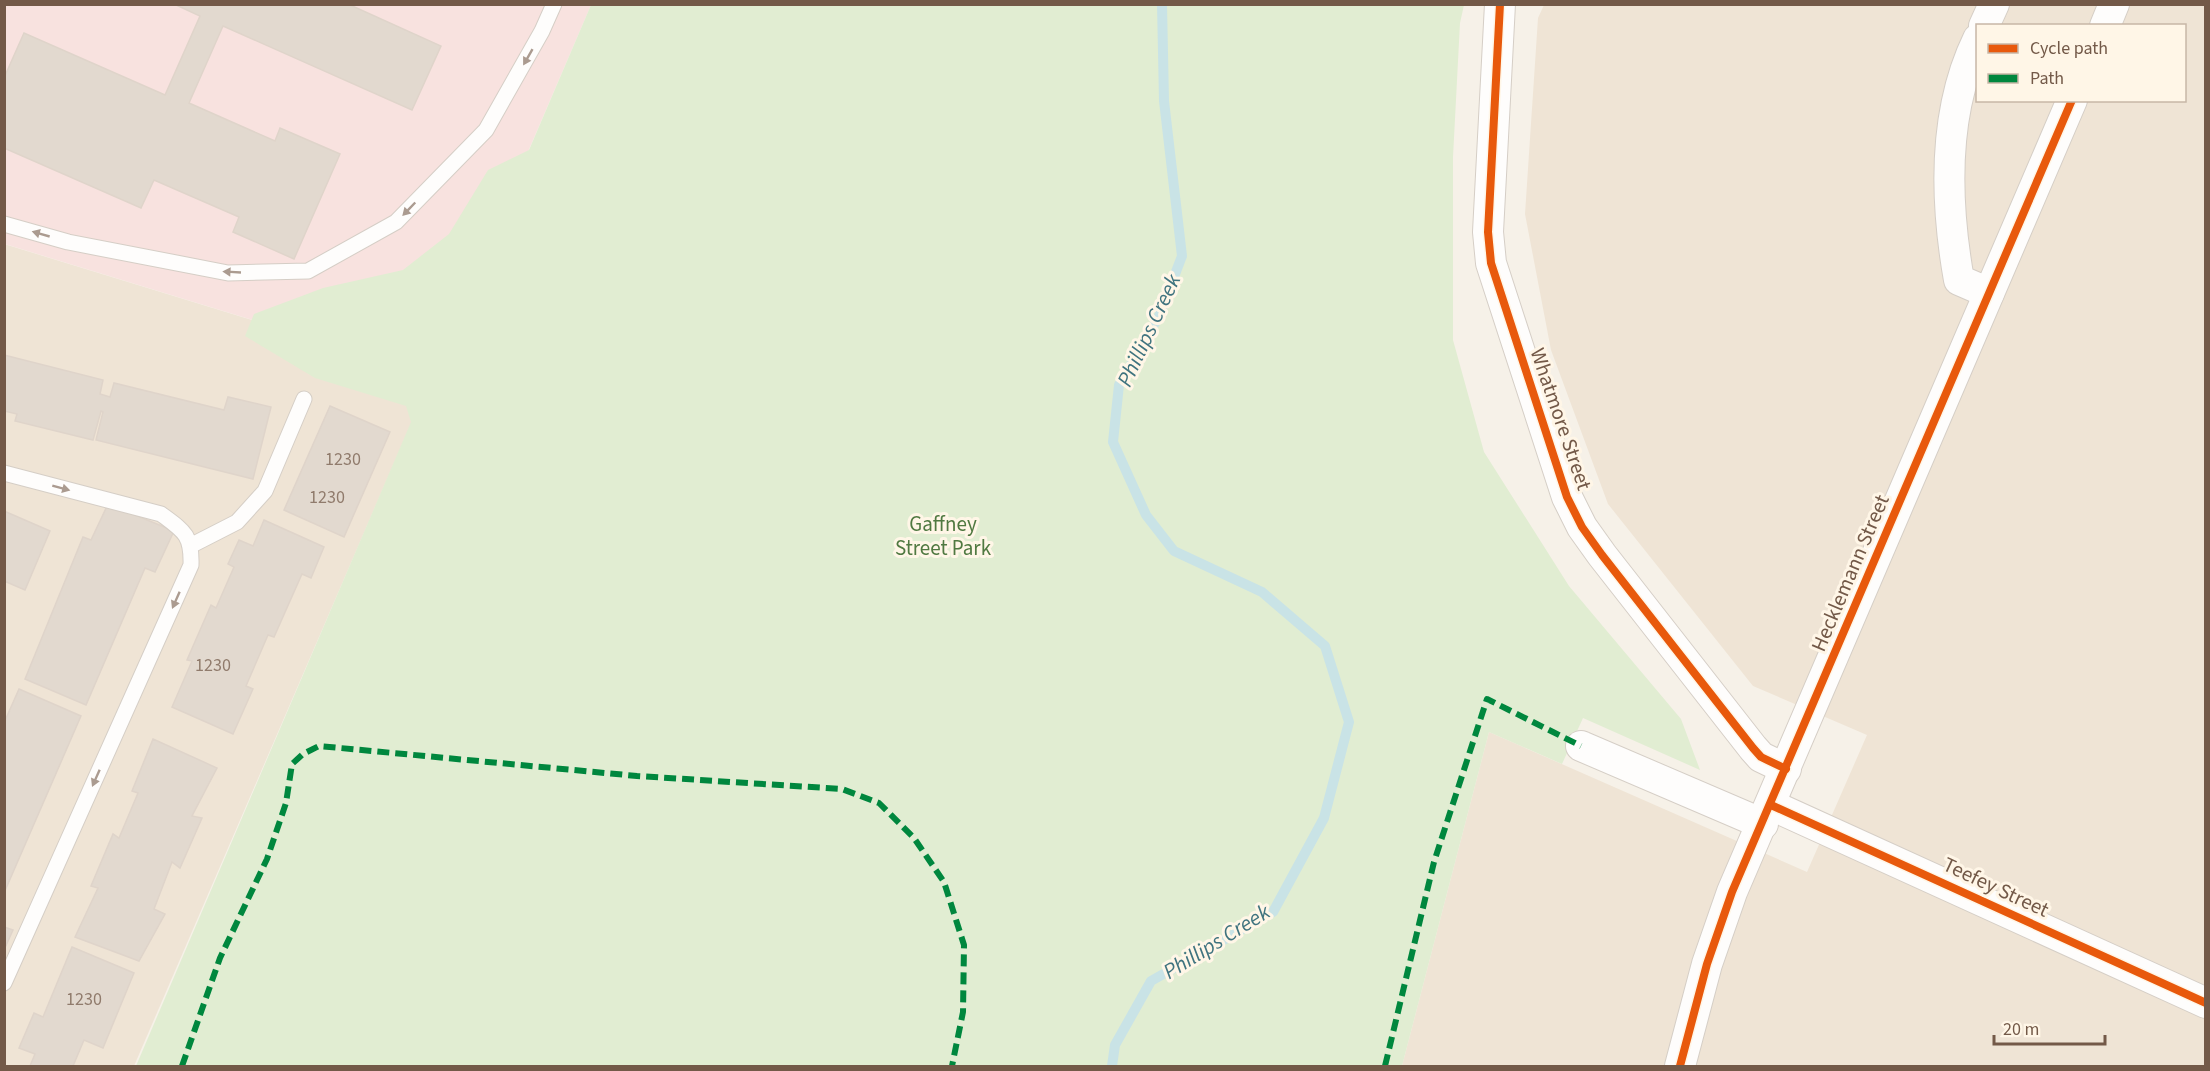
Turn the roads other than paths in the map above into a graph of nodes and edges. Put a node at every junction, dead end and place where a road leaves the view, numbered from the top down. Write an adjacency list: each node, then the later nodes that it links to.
1 (554, 4): 9 (lane, one-way to 9)
2 (1500, 4): 15 (street, Whatmore Street)
3 (1994, 4): 5 (street)
4 (2114, 4): 6 (street)
5 (1985, 24)
6 (2106, 24)
7 (1976, 41): 10 (street)
8 (2071, 102): 10 (street, Hecklemann Street)
9 (4, 224)
10 (1989, 293): 15 (street, Hecklemann Street)
11 (304, 399): 13 (lane)
12 (4, 473): 13 (lane, one-way to 13)
13 (192, 545): 17 (lane, one-way to 17)
14 (1581, 746): 16 (street, Teefey Street)
15 (1786, 769): 16 (street, Hecklemann Street)
16 (1767, 814): 18 (street, Teefey Street); 19 (street, Hecklemann Street)
17 (4, 983)
18 (2205, 1003)
19 (1680, 1066)

